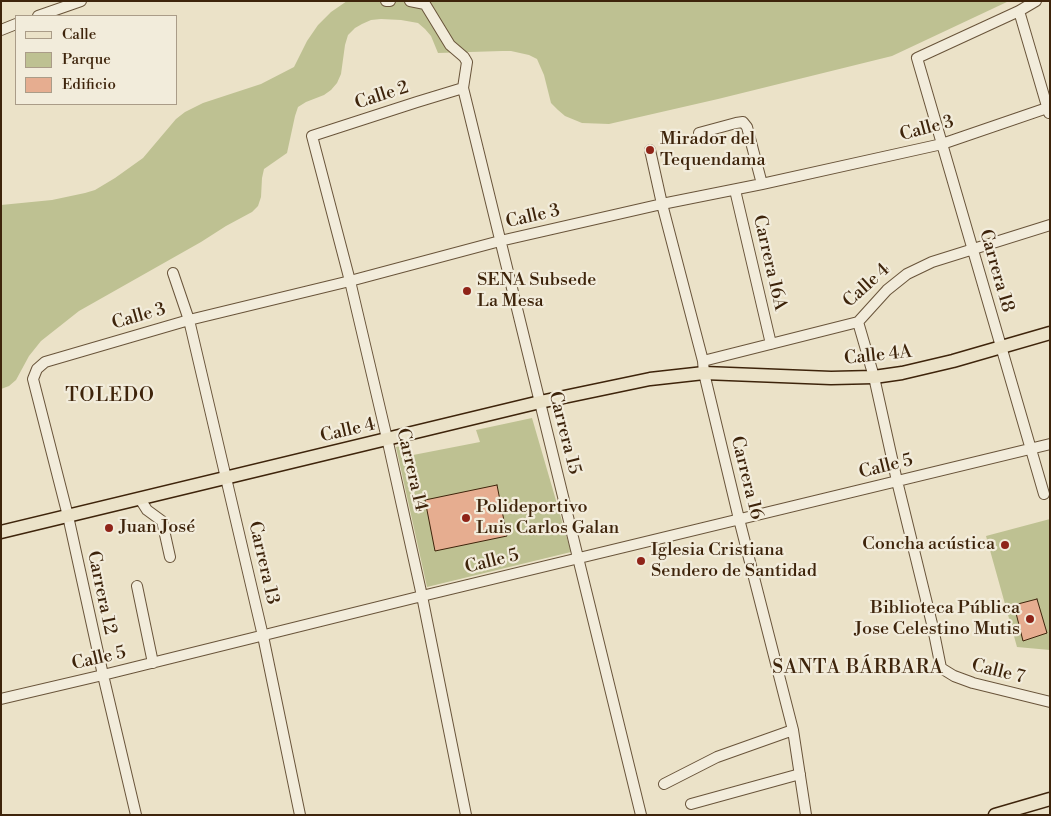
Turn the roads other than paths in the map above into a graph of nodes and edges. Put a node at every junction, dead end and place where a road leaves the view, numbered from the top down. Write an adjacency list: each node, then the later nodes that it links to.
1 (81, 1): 7 (street)
2 (386, 1): 3 (street)
3 (390, 1)
4 (410, 1): 10 (street)
5 (1036, 1): 6 (street)
6 (1019, 11): 11 (street); 14 (street, Carrera 18)
7 (41, 15)
8 (15, 24): 9 (street)
9 (1, 30)
10 (463, 88): 13 (street, Calle 2); 20 (street, Carrera 15)
11 (1049, 110): 14 (street, Calle 3)
12 (699, 133): 16 (street)
13 (312, 136): 23 (street, Carrera 14)
14 (942, 144): 16 (street, Calle 3); 21 (street, Carrera 18)
15 (650, 150): 18 (street, Carrera 16)
16 (762, 184): 17 (street, Calle 3)
17 (735, 190): 18 (street, Calle 3); 27 (street, Carrera 16A)
18 (662, 204): 20 (street, Calle 3); 29 (street, Carrera 16)
19 (1050, 225): 21 (street, Calle 4)
20 (500, 241): 23 (street, Calle 3); 32 (street, Carrera 15)
21 (972, 249): 25 (street, Calle 4); 28 (street, Carrera 18)
22 (173, 273): 24 (street, Carrera 13)
23 (350, 281): 24 (street, Calle 3); 33 (street, Carrera 14)
24 (189, 320): 31 (street, Calle 3); 36 (street, Carrera 13)
25 (858, 322): 27 (street, Calle 4); 30 (street)
26 (1050, 333): 28 (main road, Calle 4A)
27 (771, 344): 29 (street, Calle 4)
28 (1001, 347): 30 (main road, Calle 4A); 35 (street, Carrera 18)
29 (704, 367): 30 (main road, Calle 4A); 32 (main road, Calle 4); 41 (street, Carrera 16)
30 (874, 377): 37 (street)
31 (33, 379): 40 (street, Carrera 12)
32 (540, 402): 33 (main road, Calle 4); 44 (street, Carrera 15)
33 (387, 439): 36 (main road, Calle 4); 46 (street, Carrera 14)
34 (1050, 444): 35 (street, Calle 5)
35 (1031, 448): 37 (street, Calle 5); 38 (street, Carrera 18)
36 (226, 478): 39 (main road, Calle 4); 47 (street, Carrera 13)
37 (897, 481): 41 (street, Calle 5); 51 (street, Calle 7)
38 (1044, 494)
39 (140, 498): 40 (main road, Calle 4); 43 (street)
40 (68, 516): 42 (main road, Calle 4); 49 (street, Carrera 12)
41 (739, 519): 44 (street, Calle 5); 52 (street, Carrera 16)
42 (1, 532)
43 (170, 557)
44 (578, 558): 46 (street, Calle 5); 60 (street, Carrera 15)
45 (137, 586): 48 (street)
46 (422, 596): 47 (street, Calle 5); 59 (street, Carrera 14)
47 (263, 636): 48 (street, Calle 5); 58 (street, Carrera 13)
48 (153, 663): 49 (street, Calle 5)
49 (103, 676): 50 (street, Calle 5); 57 (street, Carrera 12)
50 (1, 699)
51 (1050, 702)
52 (793, 730): 53 (street, Carrera 16); 54 (street)
53 (800, 774): 56 (street); 61 (street, Carrera 16)
54 (664, 784)
55 (1050, 799): 62 (main road)
56 (691, 804)
57 (136, 815)
58 (300, 815)
59 (466, 815)
60 (641, 815)
61 (806, 815)
62 (995, 815)

